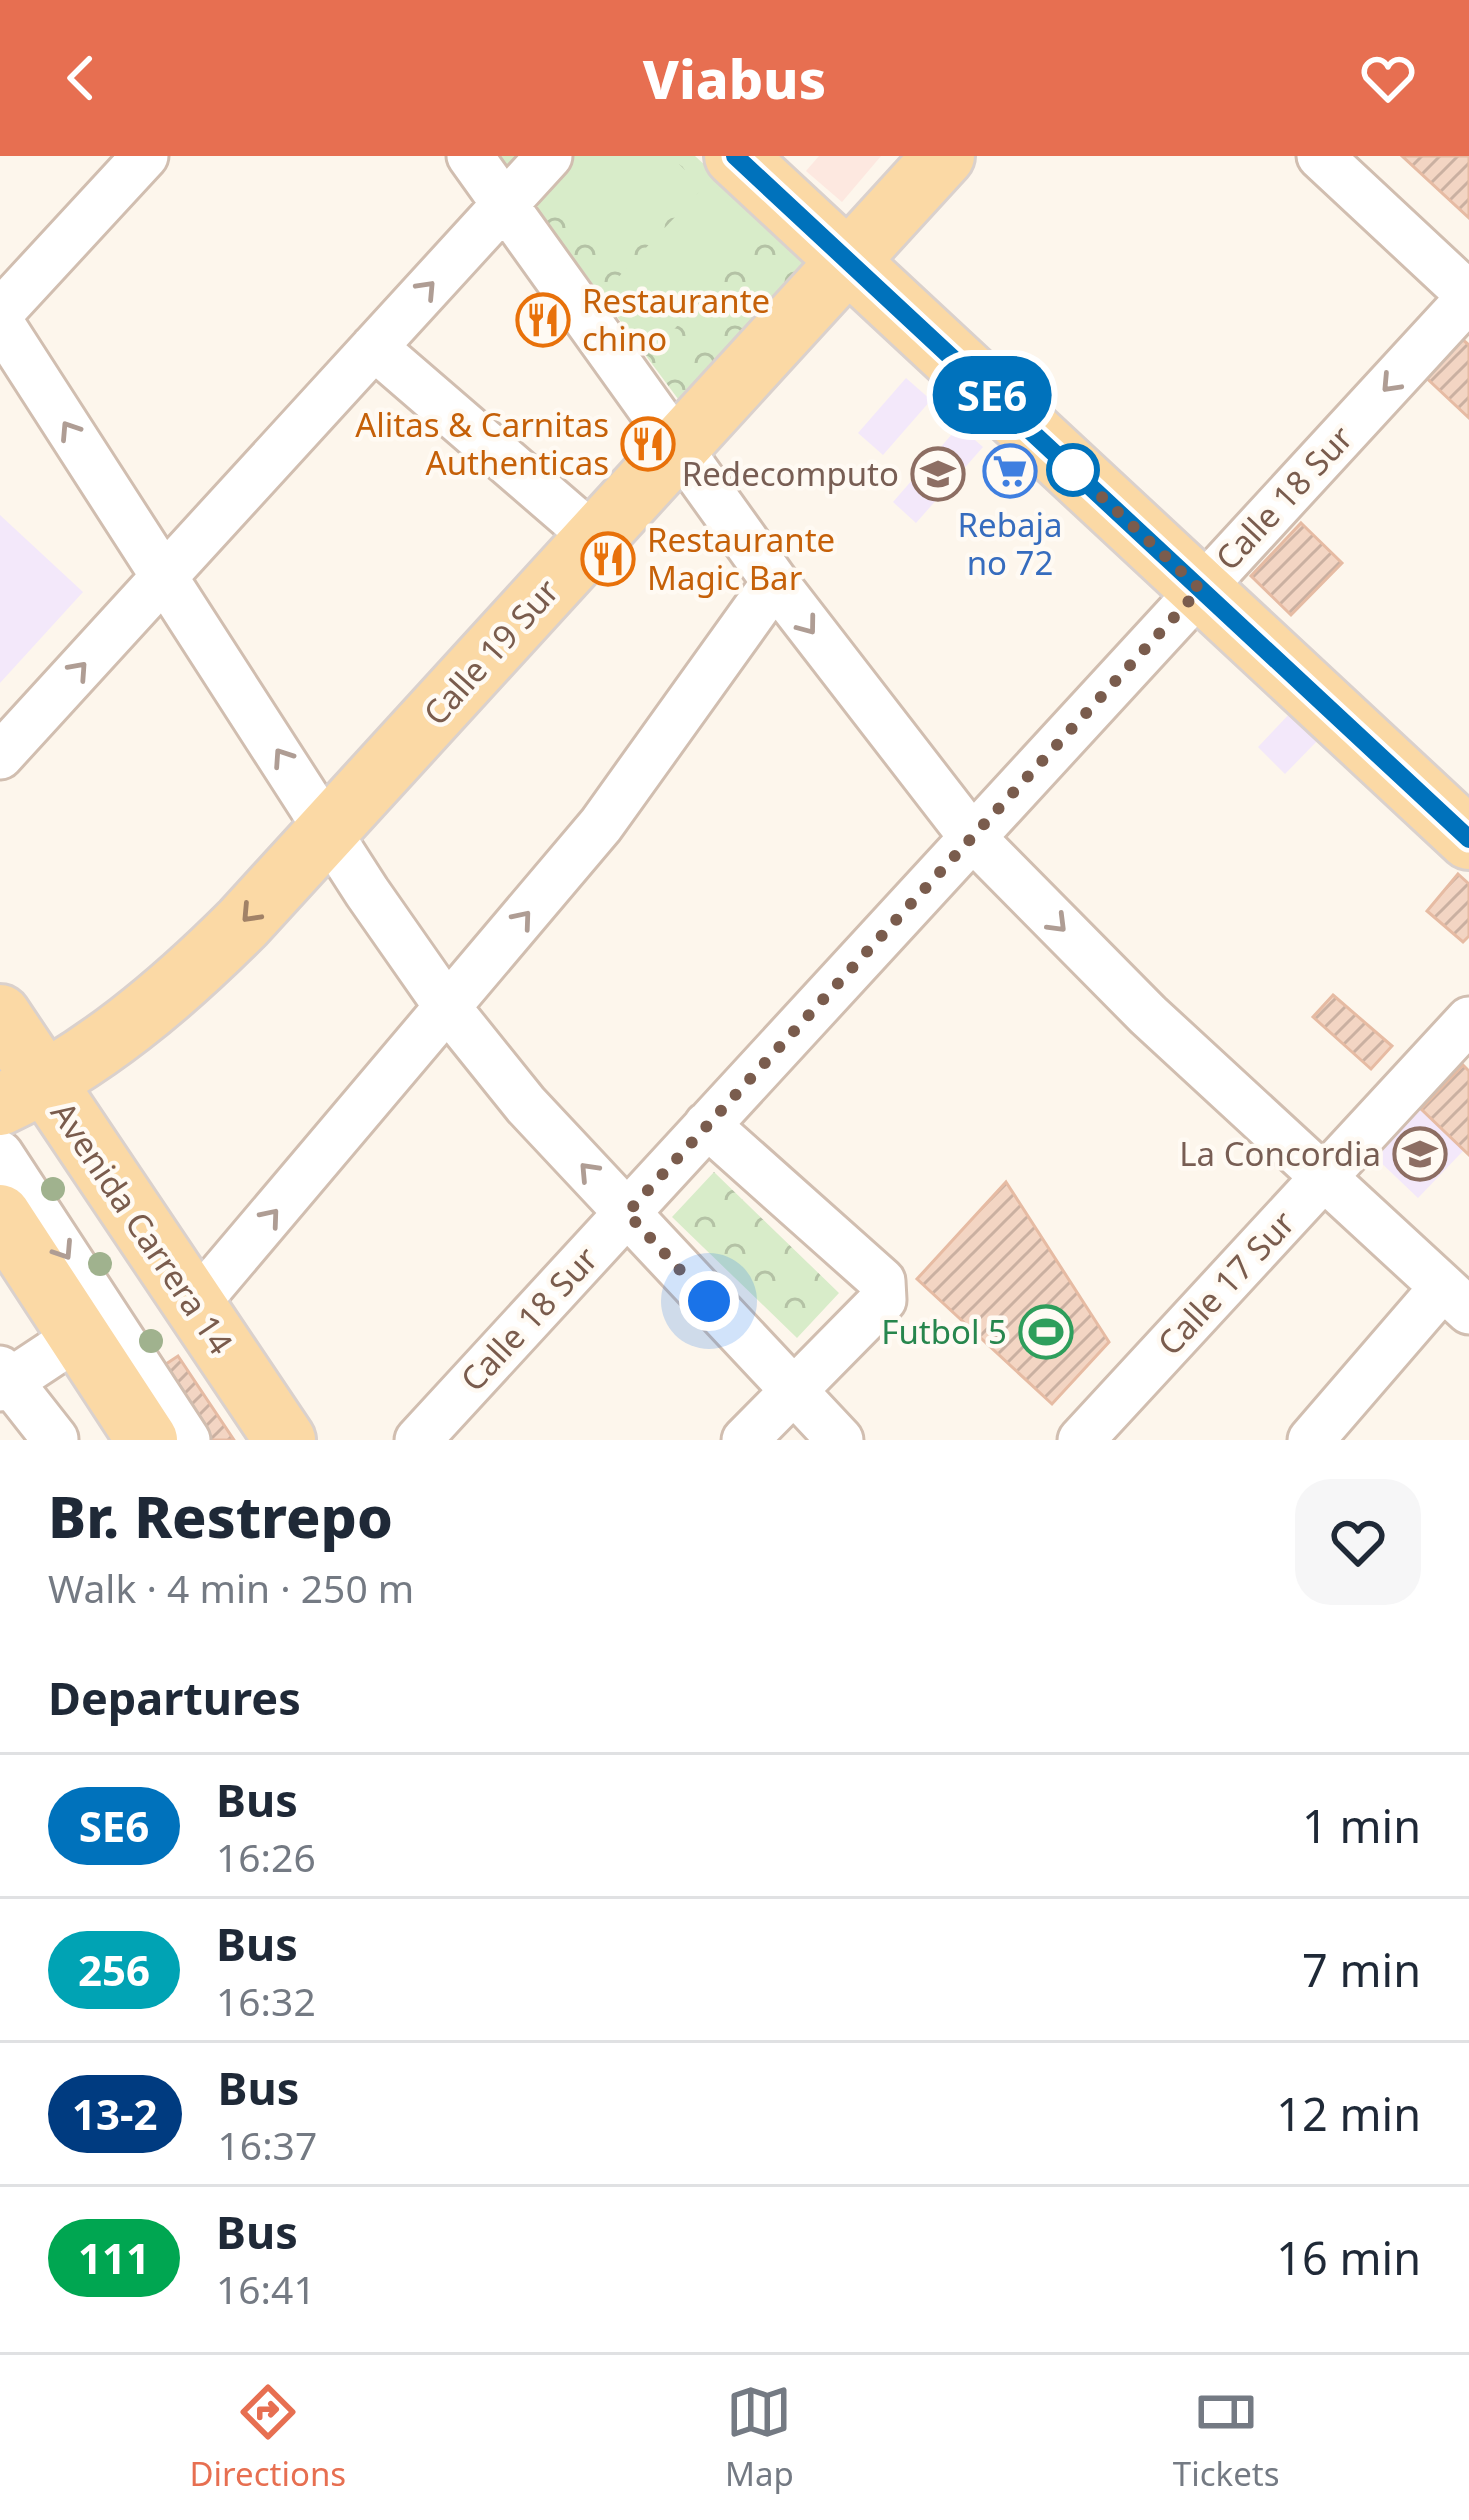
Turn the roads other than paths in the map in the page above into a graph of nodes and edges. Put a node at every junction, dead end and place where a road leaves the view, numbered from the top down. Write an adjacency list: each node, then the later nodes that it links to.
1 (145, 156): 10 (street)
2 (470, 156): 7 (street)
3 (549, 156): 7 (street)
4 (735, 156): 8 (main road)
5 (944, 156): 8 (main road, Calle 19 Sur)
6 (1320, 156): 9 (street)
7 (505, 204): 11 (street, one-way to 7); 12 (street)
8 (849, 261): 12 (main road, Calle 19 Sur); 16 (main road)
9 (1469, 297): 16 (street, Calle 18 Sur, one-way to 16)
10 (0, 317): 14 (street, one-way to 10)
11 (374, 347): 13 (street); 14 (street)
12 (680, 446): 13 (main road, Calle 19 Sur); 15 (street)
13 (595, 538): 18 (main road, Calle 19 Sur)
14 (163, 578): 17 (street, one-way to 14); 18 (street, one-way to 14)
15 (775, 582): 19 (street, one-way to 19); 21 (street, one-way to 15)
16 (1200, 589): 19 (street, Calle 18 Sur); 20 (main road)
17 (0, 756)
18 (330, 828): 21 (street); 24 (main road, Calle 19 Sur, one-way to 24)
19 (972, 837): 25 (street, Calle 18 Sur); 27 (street, one-way to 27)
20 (1469, 839)
21 (448, 1008): 28 (street, one-way to 21); 31 (street, one-way to 21)
22 (0, 1015): 24 (main road, Avenida Carrera 14)
23 (1469, 1020): 27 (street, Calle 17 Sur)
24 (16, 1087): 31 (main road, Avenida Carrera 14); 38 (street)
25 (706, 1125): 28 (street, Calle 18 Sur); 34 (street)
26 (0, 1154): 37 (street, one-way to 37)
27 (1324, 1177): 30 (street); 43 (street, Calle 17 Sur)
28 (627, 1213): 34 (street); 40 (street, Calle 18 Sur)
29 (3, 1227): 32 (main road)
30 (1456, 1299): 44 (street)
31 (195, 1305): 39 (main road, Avenida Carrera 14)
32 (80, 1335): 33 (street); 35 (main road)
33 (3, 1380): 36 (street)
34 (792, 1389): 41 (street); 42 (street)
35 (132, 1416): 36 (street)
36 (55, 1440)
37 (188, 1440)
38 (250, 1440)
39 (285, 1440)
40 (418, 1440)
41 (745, 1440)
42 (841, 1440)
43 (1081, 1440)
44 (1311, 1440)

